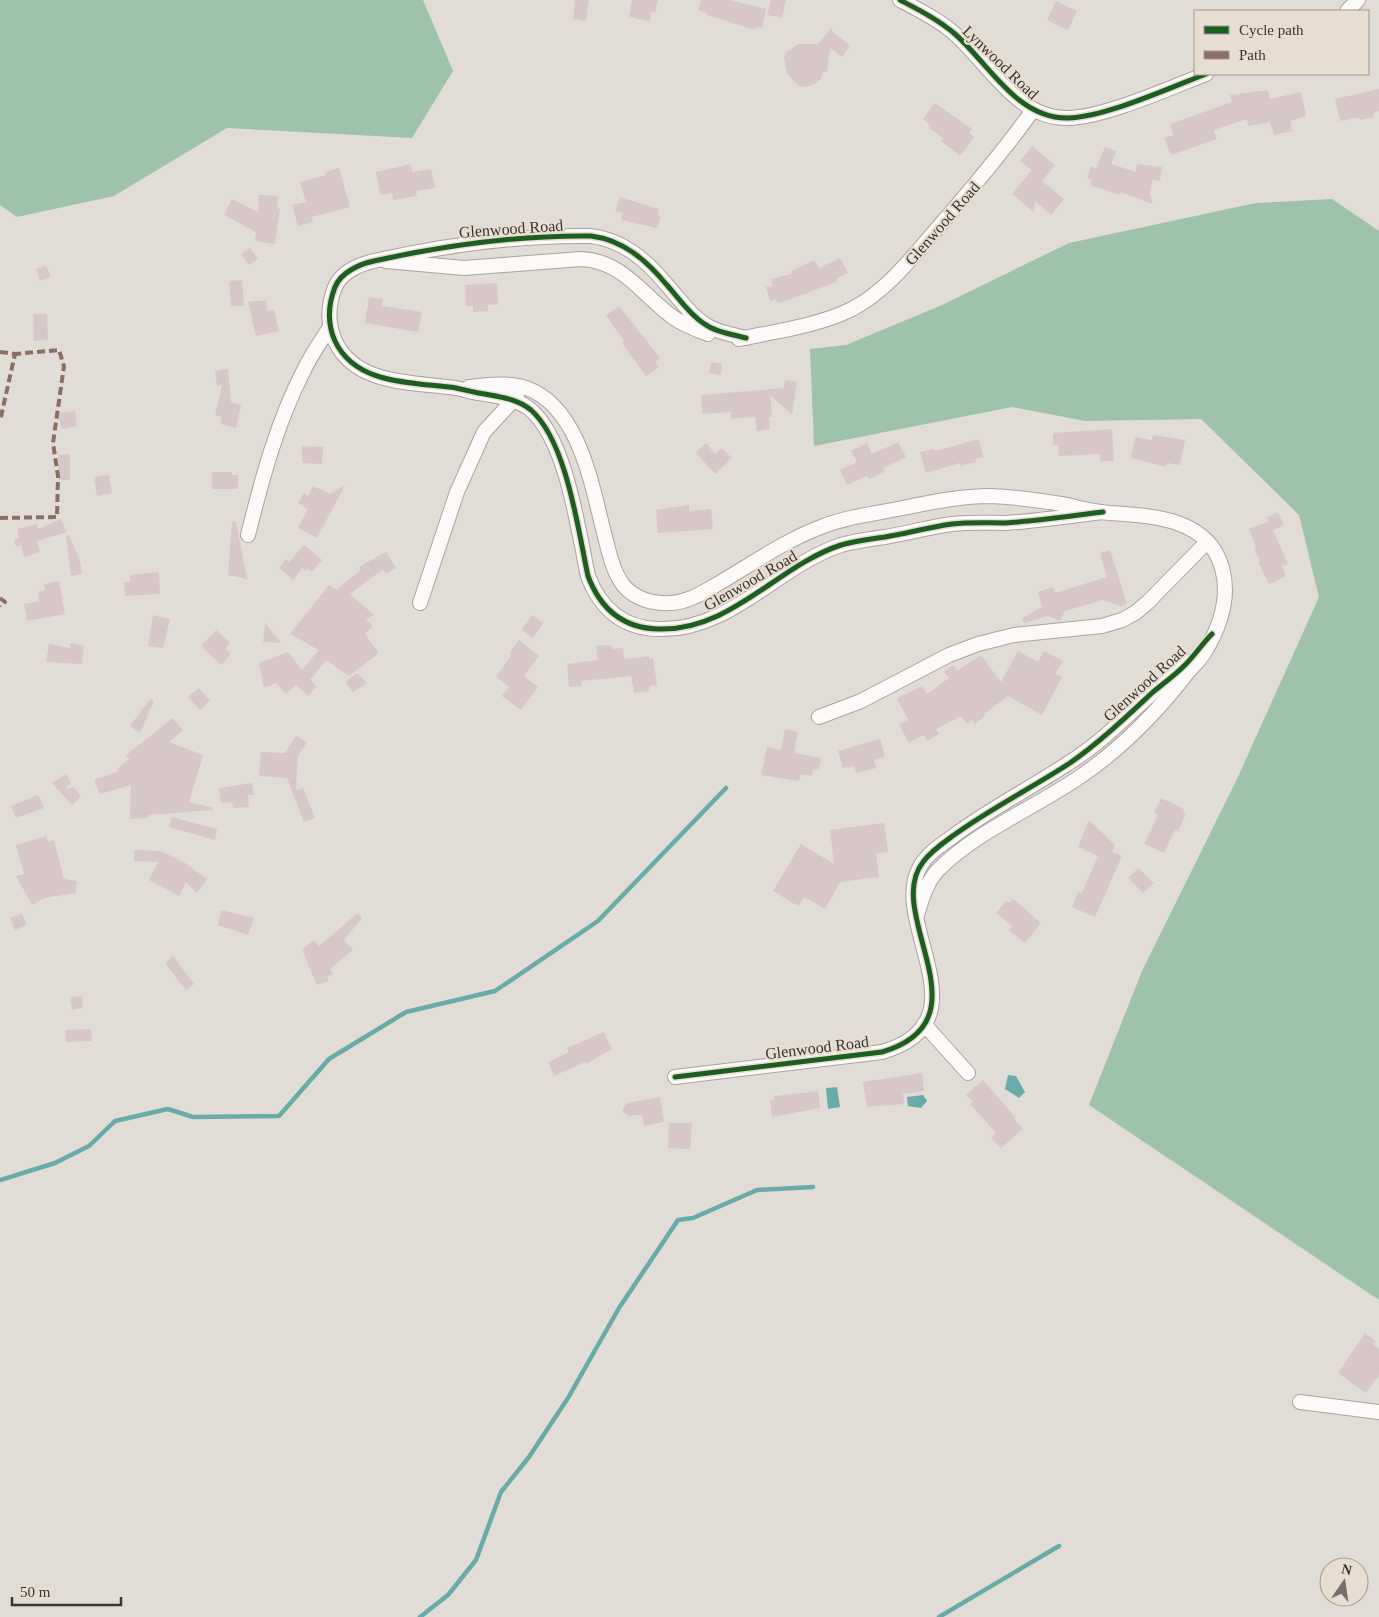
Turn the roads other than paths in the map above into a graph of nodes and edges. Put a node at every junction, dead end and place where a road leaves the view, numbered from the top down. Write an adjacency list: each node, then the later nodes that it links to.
1 (900, 0): 5 (street, Lynwood Road)
2 (1358, 0): 3 (street)
3 (1348, 10)
4 (1203, 75): 5 (street, Lynwood Road)
5 (1033, 110): 8 (street, Glenwood Road)
6 (376, 260): 7 (street, Glenwood Road); 8 (street, Glenwood Road); 8 (street, Glenwood Road)
7 (330, 327): 9 (street, Glenwood Road); 13 (street)
8 (746, 338)
9 (456, 388): 10 (street, Glenwood Road); 11 (street, Glenwood Road)
10 (526, 388): 11 (street); 12 (street, Glenwood Road)
11 (513, 400): 12 (street, Glenwood Road); 15 (street)
12 (1103, 512): 14 (street, Glenwood Road)
13 (248, 535)
14 (1207, 542): 16 (street); 17 (street, Glenwood Road)
15 (420, 603)
16 (820, 717)
17 (924, 1024): 18 (street); 19 (street, Glenwood Road)
18 (968, 1072)
19 (675, 1077)
20 (1300, 1402): 21 (street)
21 (1379, 1412)

